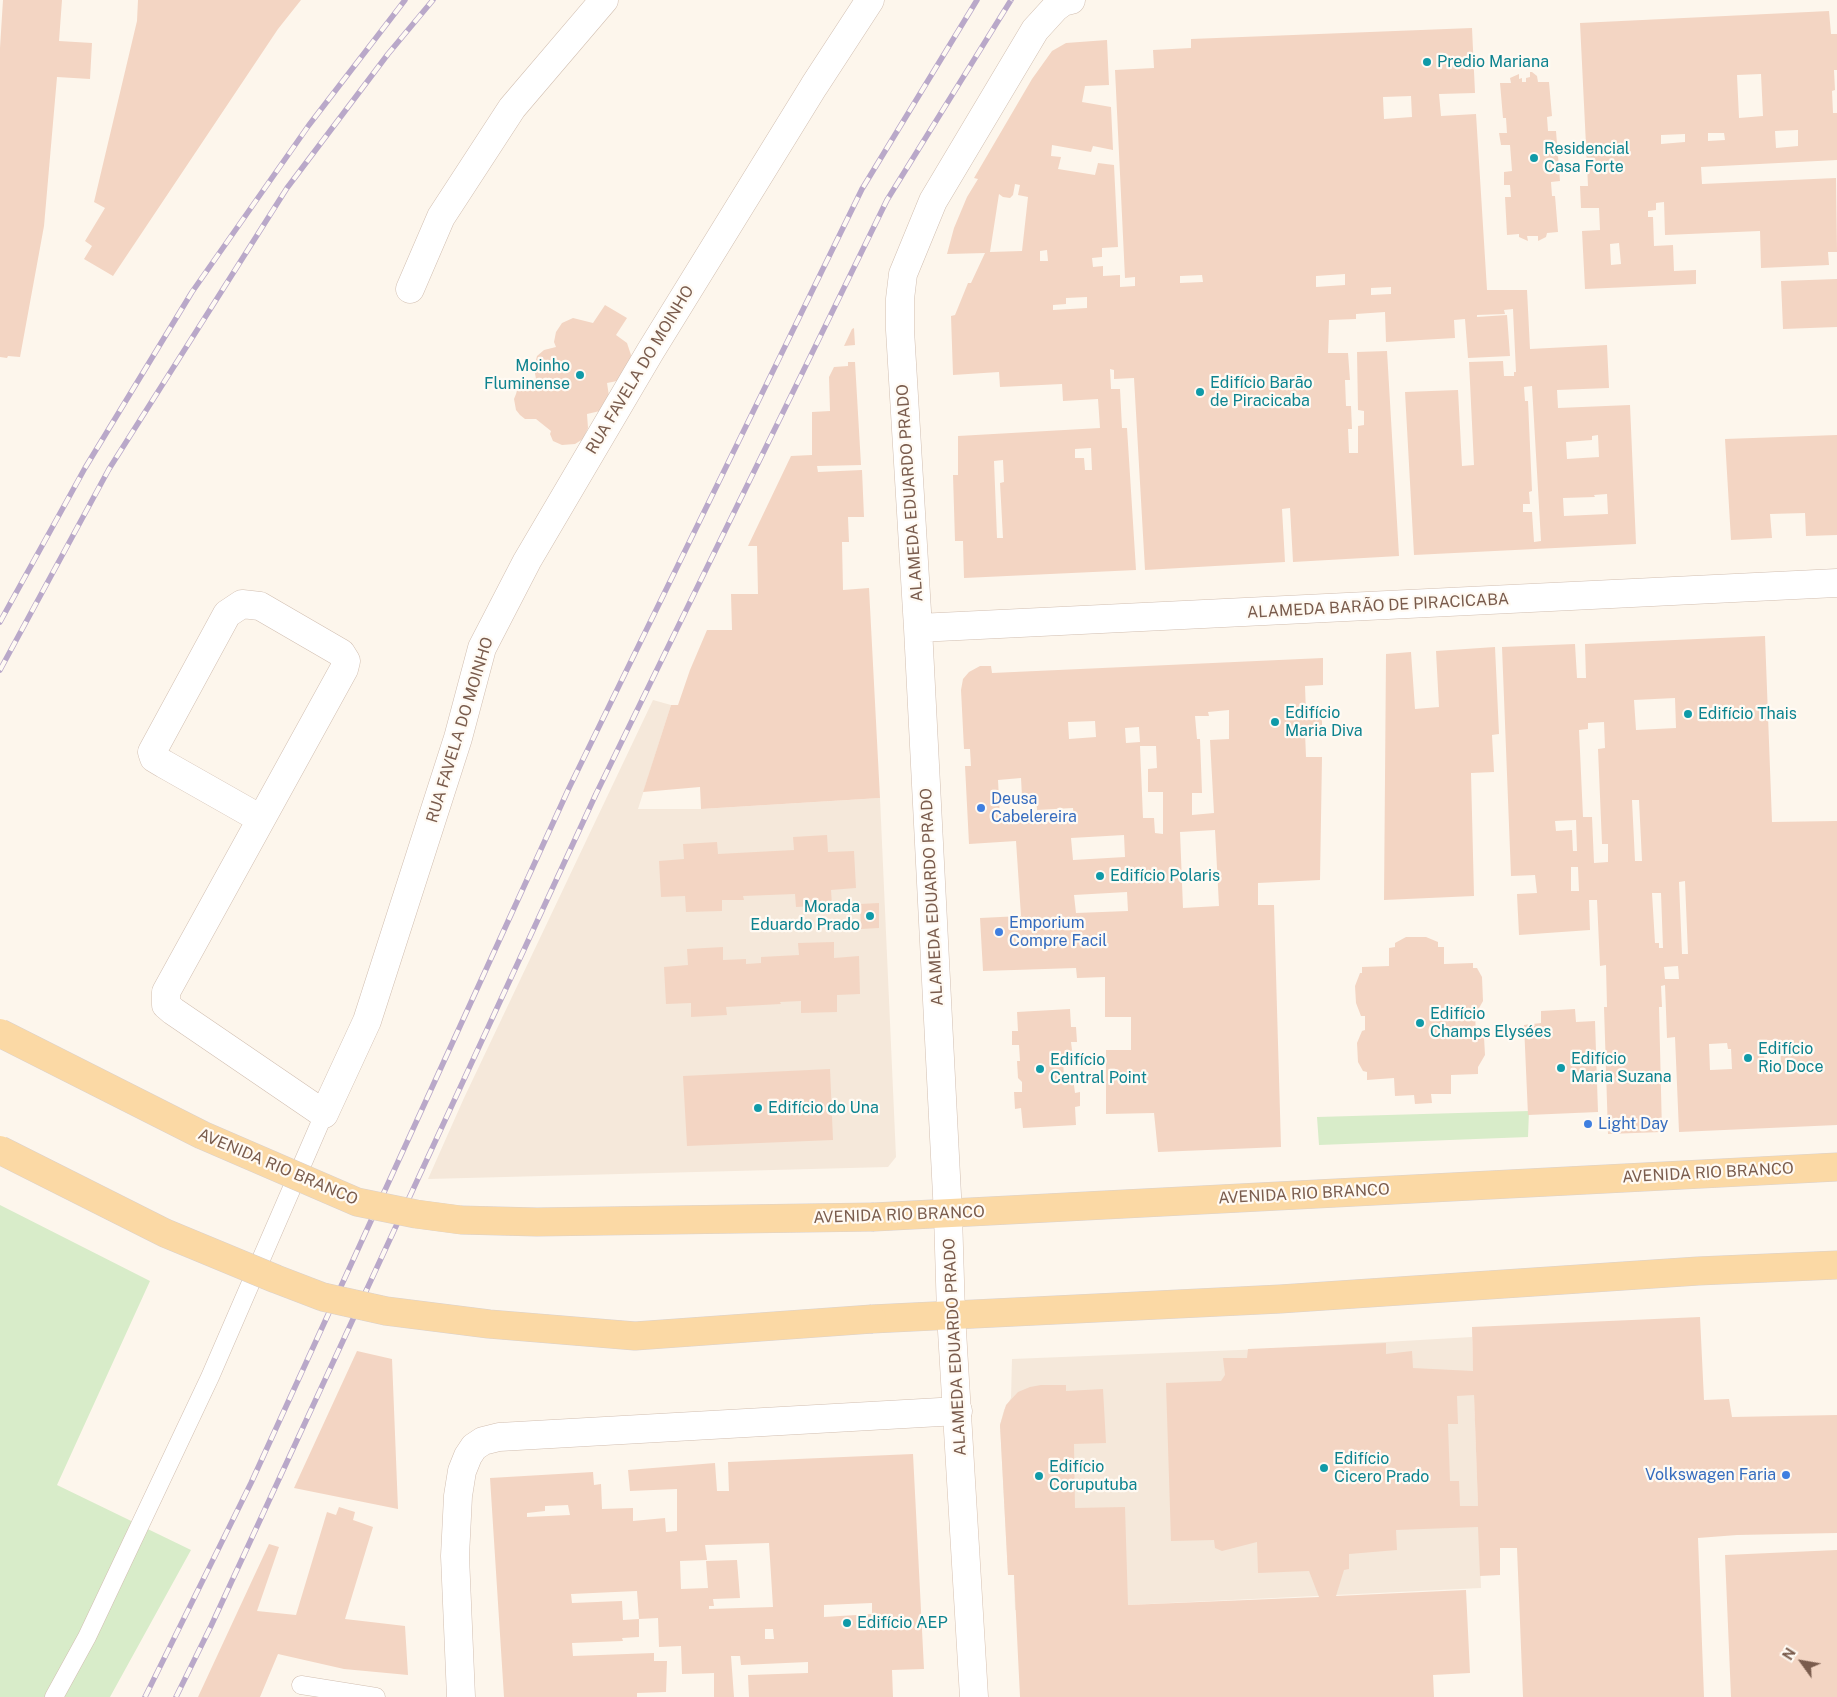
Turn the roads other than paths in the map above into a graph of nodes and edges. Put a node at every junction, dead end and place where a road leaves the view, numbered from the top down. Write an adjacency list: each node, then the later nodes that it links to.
1 (604, 0): 4 (street)
2 (870, 0): 9 (street, RUA FAVELA DO MOINHO)
3 (1071, 0): 6 (street, ALAMEDA EDUARDO PRADO)
4 (410, 290)
5 (1837, 583): 6 (street, ALAMEDA BARÃO DE PIRACICABA)
6 (918, 628): 12 (street, ALAMEDA EDUARDO PRADO)
7 (261, 819): 7 (street); 9 (street)
8 (0, 1033): 12 (main road, AVENIDA RIO BRANCO, bridge)
9 (324, 1114): 17 (lane)
10 (0, 1150): 14 (main road, bridge)
11 (1837, 1167): 12 (main road, AVENIDA RIO BRANCO)
12 (948, 1214): 14 (street, ALAMEDA EDUARDO PRADO)
13 (1837, 1265): 14 (main road)
14 (951, 1314): 15 (street, ALAMEDA EDUARDO PRADO)
15 (958, 1411): 19 (street); 20 (street, ALAMEDA EDUARDO PRADO)
16 (301, 1684): 18 (lane)
17 (54, 1697)
18 (376, 1697)
19 (461, 1697)
20 (974, 1697)

